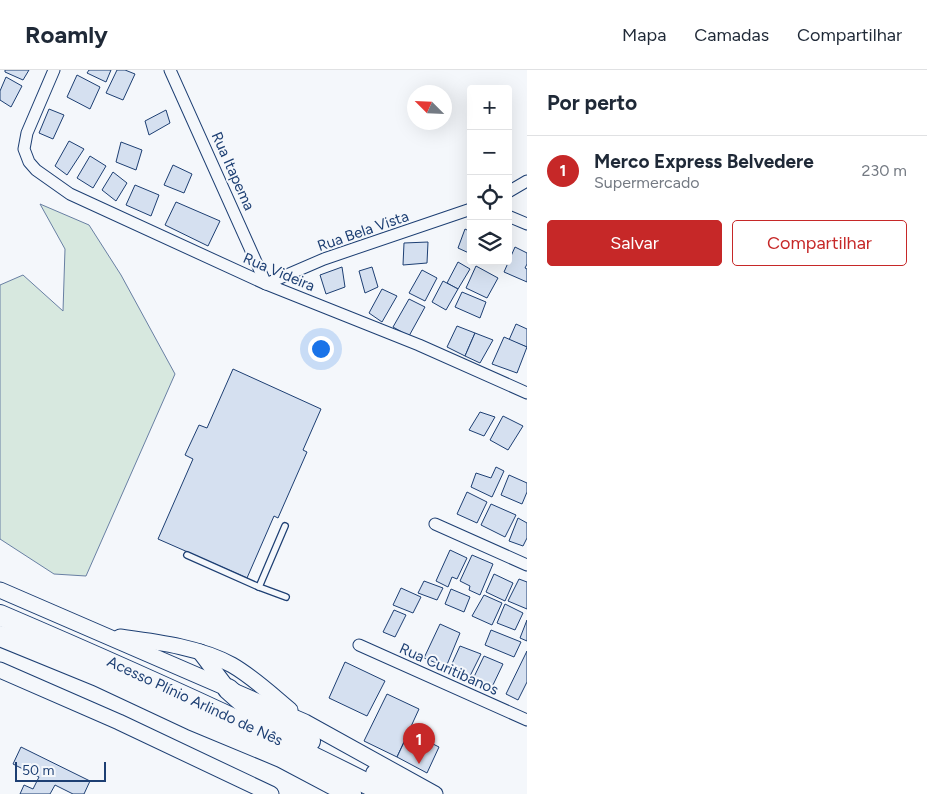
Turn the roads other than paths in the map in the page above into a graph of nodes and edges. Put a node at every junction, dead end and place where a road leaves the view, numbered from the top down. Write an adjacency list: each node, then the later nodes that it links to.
1 (54, 70): 8 (street, Rua Videira)
2 (170, 70): 8 (street, Rua Itapema)
3 (527, 182): 4 (street)
4 (512, 190)
5 (467, 210): 8 (street, Rua Bela Vista)
6 (512, 218): 7 (street)
7 (527, 224)
8 (266, 284): 9 (street, Rua Videira)
9 (527, 393)
10 (435, 524): 13 (street)
11 (285, 526): 14 (lane)
12 (188, 555): 14 (lane)
13 (527, 565)
14 (259, 587): 16 (lane)
15 (0, 590): 18 (main road)
16 (286, 597)
17 (0, 615): 28 (highway, Acesso Plínio Arlindo de Nês)
18 (102, 634): 21 (main road); 23 (main road)
19 (0, 636): 27 (highway, Acesso Plínio Arlindo de Nês)
20 (359, 645): 24 (street, Rua Curitibanos)
21 (200, 652): 23 (main road); 25 (main road)
22 (0, 670): 26 (main road)
23 (228, 689): 25 (main road); 29 (highway)
24 (527, 720)
25 (305, 722): 30 (main road)
26 (271, 794)
27 (351, 794)
28 (387, 794)
29 (411, 794)
30 (435, 794)

